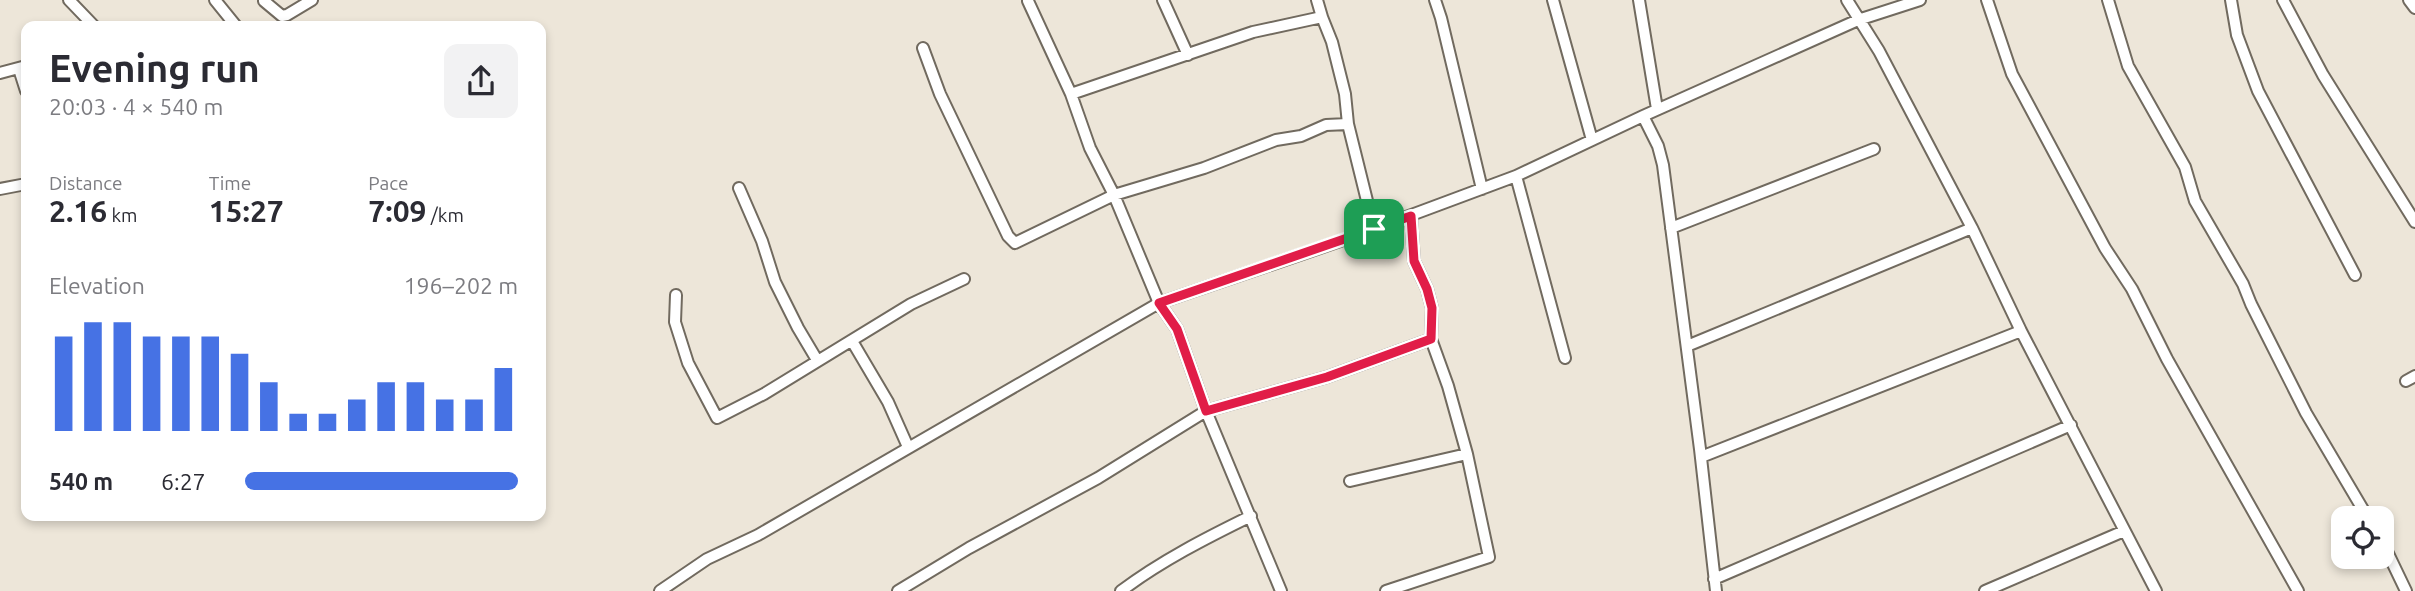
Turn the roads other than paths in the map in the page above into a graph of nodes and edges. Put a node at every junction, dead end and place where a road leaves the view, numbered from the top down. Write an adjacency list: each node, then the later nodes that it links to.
1 (69, 0): 21 (street)
2 (215, 0): 22 (street)
3 (312, 0): 16 (street)
4 (1163, 0): 24 (street)
5 (1317, 0): 19 (street)
6 (1435, 0): 37 (street)
7 (1553, 0): 31 (street)
8 (1639, 0): 28 (street)
9 (1847, 0): 20 (street)
10 (1920, 0): 20 (street)
11 (1987, 0): 73 (street)
12 (2108, 0): 60 (street)
13 (2231, 0): 44 (street)
14 (2283, 0): 40 (street)
15 (2410, 0): 18 (street)
16 (264, 1)
17 (1028, 1): 27 (street)
18 (2415, 8)
19 (1322, 17): 24 (street); 30 (street)
20 (1858, 20): 28 (street); 42 (street)
21 (89, 21)
22 (232, 21)
23 (923, 48): 38 (street)
24 (1188, 55): 27 (street)
25 (21, 68): 26 (street)
26 (0, 73)
27 (1071, 94): 38 (street)
28 (1657, 109): 29 (street)
29 (1643, 116): 31 (street); 41 (street)
30 (1348, 124): 38 (street); 43 (street)
31 (1592, 140): 33 (street)
32 (1874, 149): 41 (street)
33 (1516, 176): 37 (street); 52 (street)
34 (21, 185): 36 (street)
35 (739, 188): 53 (street)
36 (0, 189)
37 (1482, 189): 39 (street)
38 (1114, 195): 47 (street)
39 (1411, 216): 43 (street); 49 (street)
40 (2415, 222)
41 (1671, 228): 51 (street)
42 (1972, 228): 48 (street); 51 (street)
43 (1374, 229): 47 (street)
44 (2356, 275)
45 (964, 279): 50 (street)
46 (676, 295): 53 (street)
47 (1159, 303): 54 (street); 56 (street)
48 (2021, 331): 55 (street); 58 (street)
49 (1431, 339): 54 (street); 57 (street)
50 (852, 341): 53 (street); 56 (street)
51 (1687, 346): 58 (street)
52 (1565, 358)
53 (817, 360)
54 (1206, 411): 61 (street); 66 (street)
55 (2071, 425): 62 (street); 64 (street)
56 (908, 447): 65 (street)
57 (1467, 454): 59 (street); 69 (street)
58 (1701, 457): 64 (street)
59 (1350, 481)
60 (2361, 506)
61 (1251, 516): 67 (street); 68 (street)
62 (2124, 530): 71 (street); 72 (street)
63 (2394, 566): 74 (street)
64 (1714, 579): 70 (street)
65 (660, 591)
66 (898, 591)
67 (1121, 591)
68 (1281, 591)
69 (1386, 591)
70 (1716, 591)
71 (1985, 591)
72 (2156, 591)
73 (2298, 591)
74 (2406, 591)

